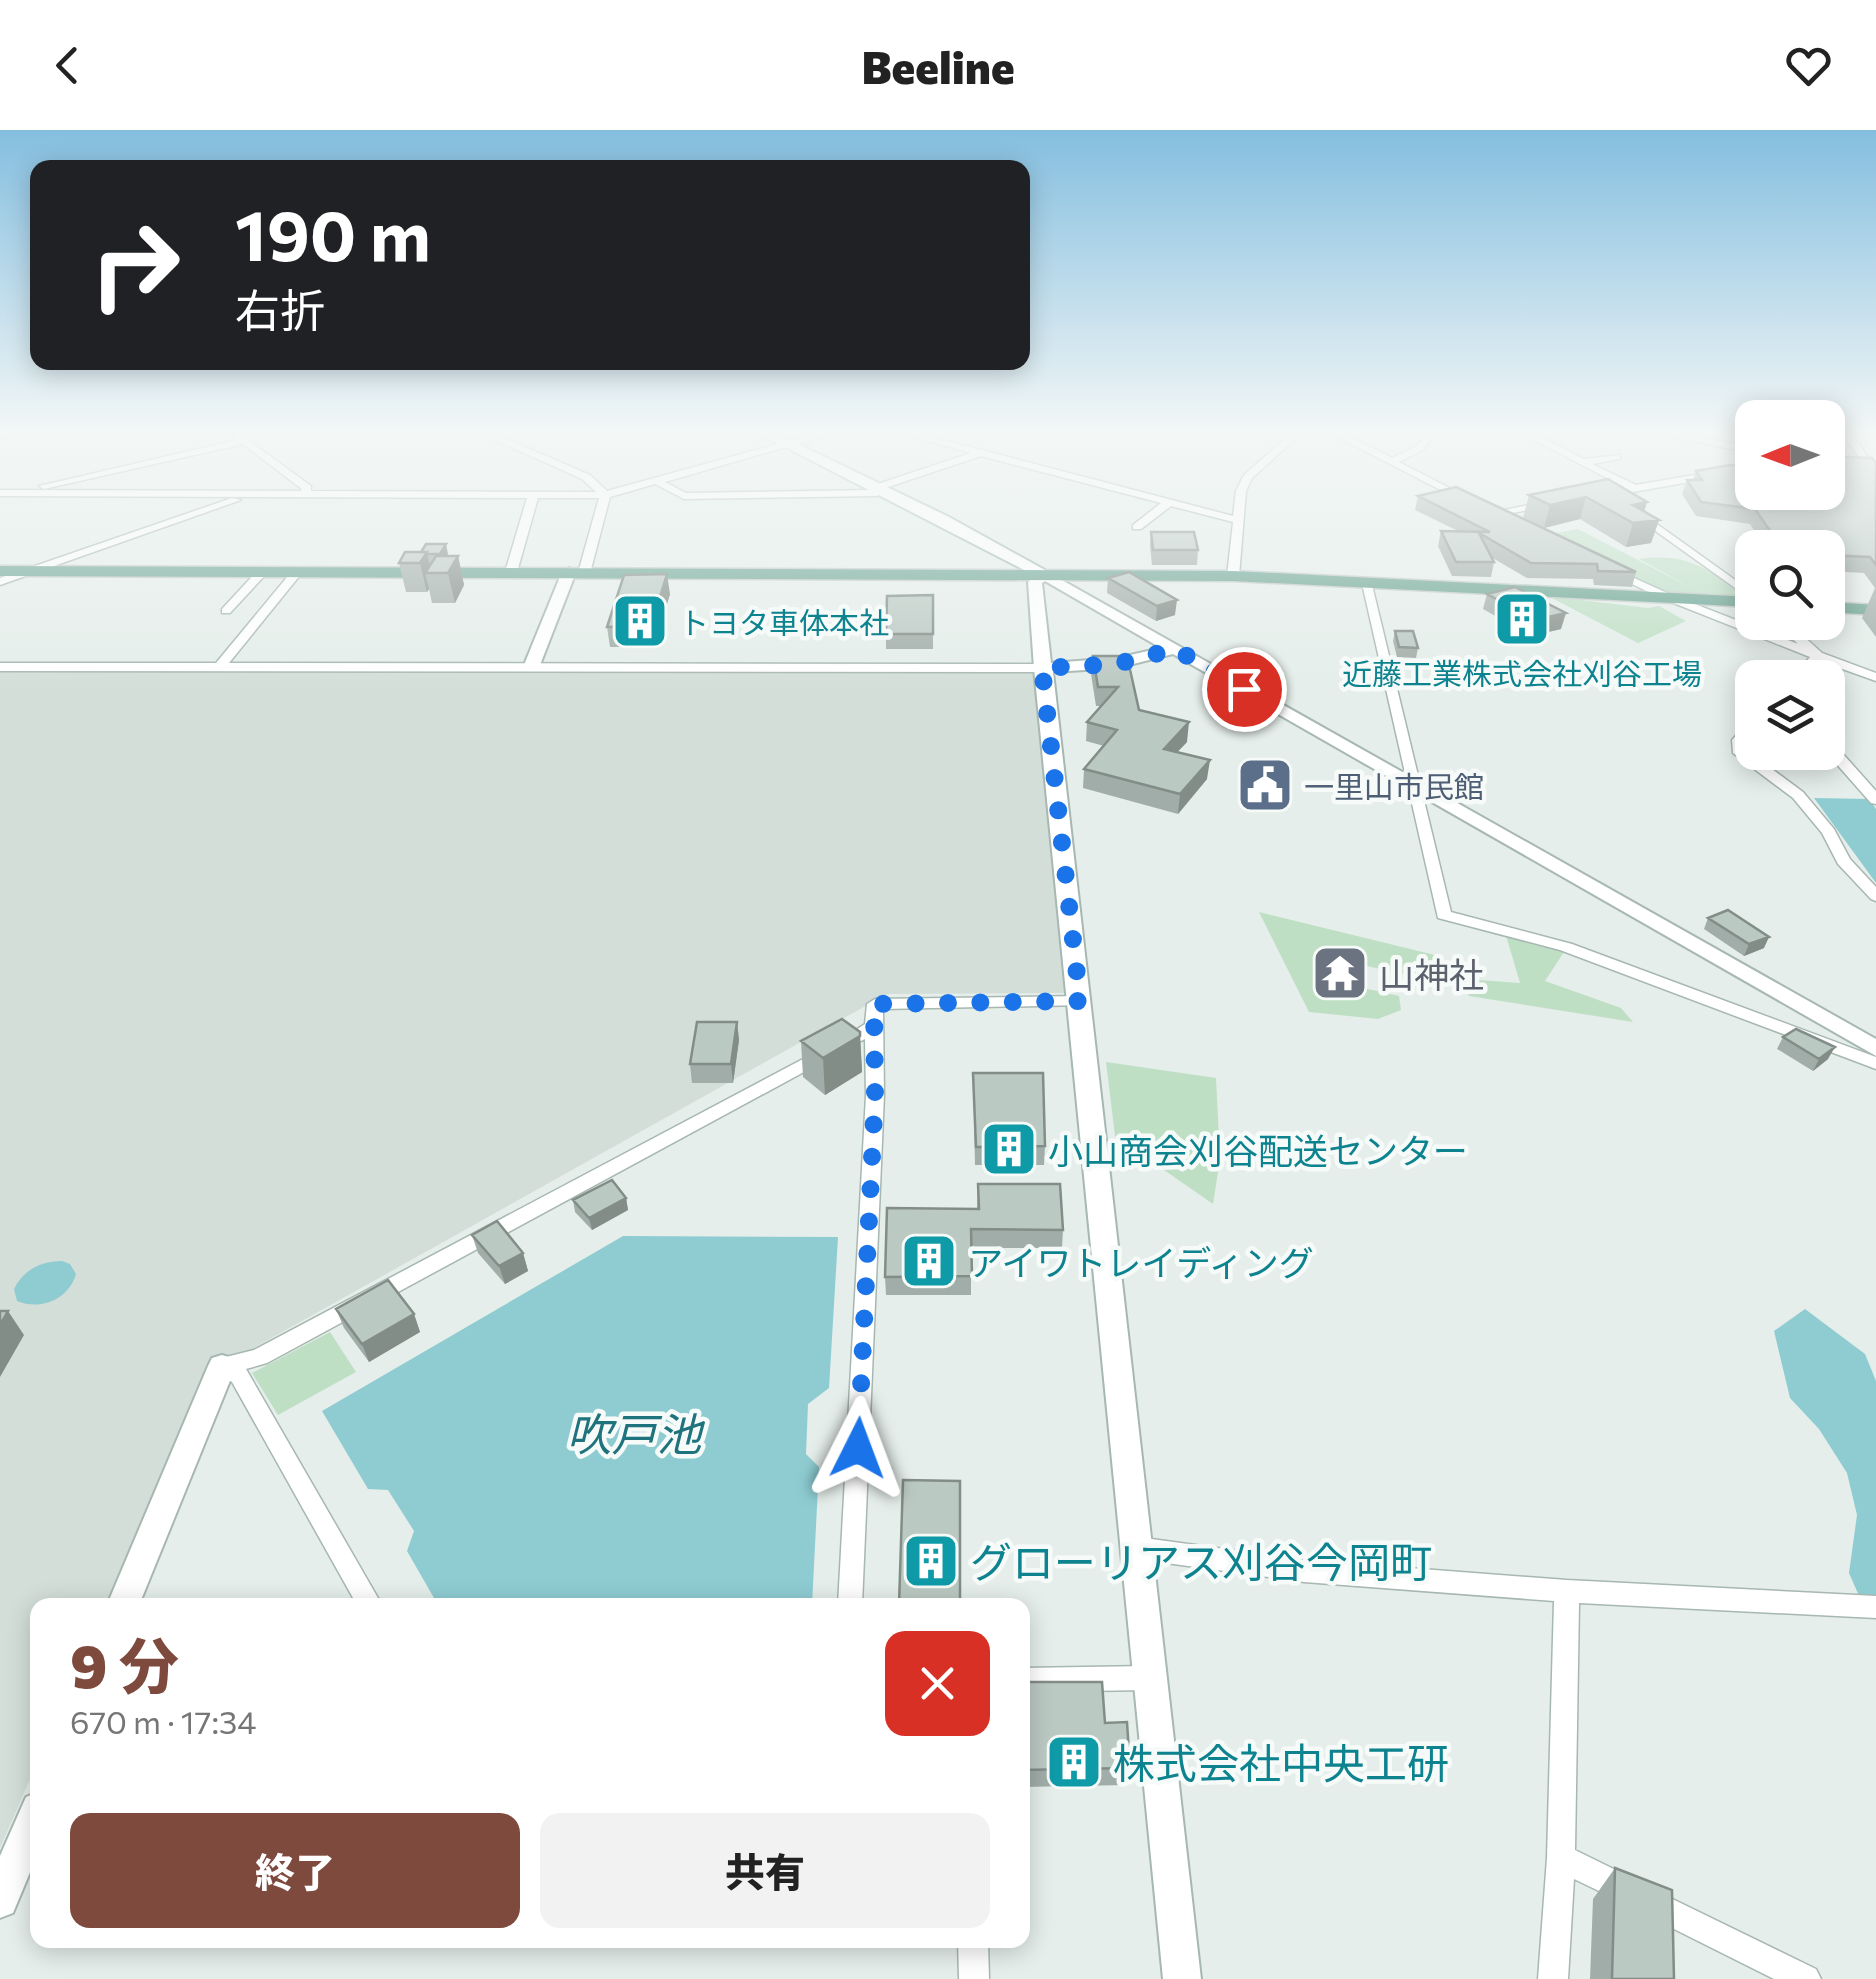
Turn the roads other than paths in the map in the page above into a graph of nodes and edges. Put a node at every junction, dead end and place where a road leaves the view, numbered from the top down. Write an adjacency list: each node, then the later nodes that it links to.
1 (184, 517): 14 (street)
2 (527, 517): 17 (street)
3 (597, 517): 18 (street)
4 (934, 517): 19 (main road)
5 (1149, 517): 10 (street)
6 (1228, 517): 9 (street)
7 (1503, 517): 11 (street)
8 (1642, 517): 23 (street)
9 (1238, 520): 20 (street)
10 (1137, 526)
11 (1520, 527)
12 (1602, 566): 24 (street)
13 (0, 571): 14 (main road)
14 (28, 571): 15 (main road); 22 (street)
15 (262, 572): 16 (main road); 28 (street)
16 (297, 572): 17 (main road); 34 (street)
17 (511, 572): 18 (main road)
18 (576, 572): 19 (main road); 33 (street)
19 (1044, 574): 20 (main road); 30 (street); 36 (street)
20 (1232, 576): 21 (main road)
21 (1365, 581): 24 (main road); 40 (street)
22 (0, 582)
23 (1735, 587)
24 (1670, 598): 25 (main road); 31 (street)
25 (1735, 600)
26 (1845, 608): 27 (main road)
27 (1876, 610)
28 (226, 611)
29 (1801, 640): 31 (street)
30 (1175, 649): 36 (street); 40 (street)
31 (1818, 656): 32 (street); 37 (street)
32 (1814, 660)
33 (532, 665): 34 (street); 36 (street)
34 (220, 666): 35 (street)
35 (0, 667)
36 (1042, 668): 43 (street)
37 (1876, 677)
38 (1845, 765): 41 (street)
39 (1765, 770): 42 (street)
40 (1417, 789): 44 (street); 45 (street)
41 (1876, 800)
42 (1876, 896)
43 (1080, 1001): 46 (street); 49 (street)
44 (1803, 1008): 45 (street); 47 (street)
45 (1775, 1024): 47 (street)
46 (874, 1027): 48 (street); 53 (street)
47 (1874, 1048)
48 (222, 1366): 51 (street); 52 (street)
49 (1138, 1548): 50 (street); 55 (street)
50 (1567, 1591): 54 (street); 58 (street)
51 (125, 1598)
52 (366, 1598)
53 (850, 1598)
54 (1876, 1607)
55 (1148, 1678): 56 (street); 62 (street)
56 (1030, 1680)
57 (30, 1829): 59 (street)
58 (1562, 1858): 63 (street); 64 (street)
59 (0, 1900)
60 (973, 1948): 61 (street)
61 (974, 1979)
62 (1182, 1979)
63 (1552, 1979)
64 (1806, 1979)

